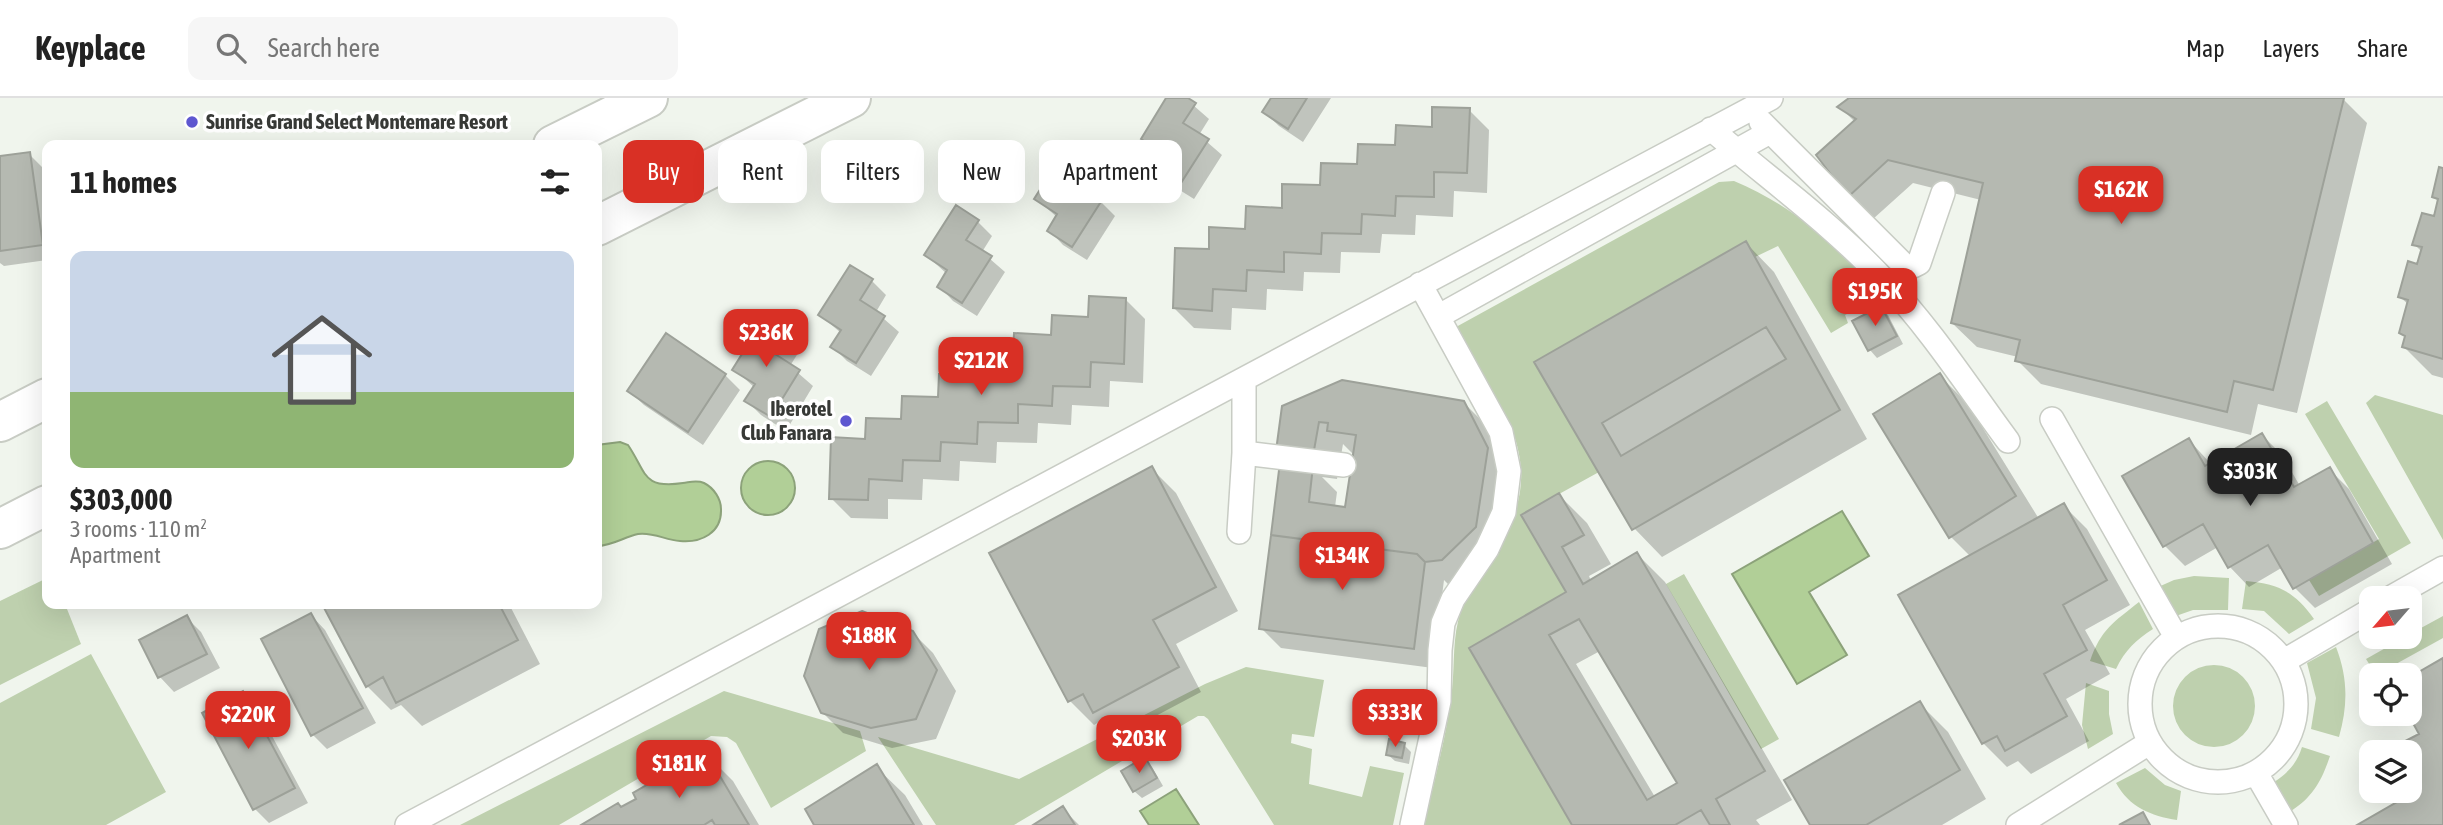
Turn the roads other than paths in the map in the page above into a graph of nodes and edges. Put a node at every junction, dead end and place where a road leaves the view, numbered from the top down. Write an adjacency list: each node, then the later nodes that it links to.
1 (648, 98): 7 (main road)
2 (850, 98): 10 (main road)
3 (1771, 98): 4 (lane)
4 (1749, 110): 5 (lane); 6 (lane)
5 (1711, 129): 8 (lane); 11 (lane)
6 (1770, 132): 8 (lane); 9 (lane)
7 (563, 140)
8 (1736, 150): 12 (lane); 17 (lane)
9 (1943, 193)
10 (602, 223)
11 (1420, 284): 12 (lane); 13 (lane)
12 (1439, 316): 31 (lane)
13 (1244, 379): 18 (lane); 30 (lane)
14 (42, 401): 16 (main road)
15 (2052, 419): 26 (lane)
16 (0, 422)
17 (2008, 441)
18 (1244, 453): 19 (lane); 22 (lane)
19 (1343, 466)
20 (42, 507): 21 (main road)
21 (0, 528)
22 (1239, 533)
23 (2443, 568): 24 (lane)
24 (2411, 586)
25 (2359, 617): 27 (lane)
26 (2176, 637): 27 (lane); 28 (lane)
27 (2284, 661): 29 (lane)
28 (2149, 743): 29 (lane); 32 (lane)
29 (2256, 773): 33 (lane)
30 (407, 825)
31 (1412, 825)
32 (2018, 825)
33 (2286, 825)

